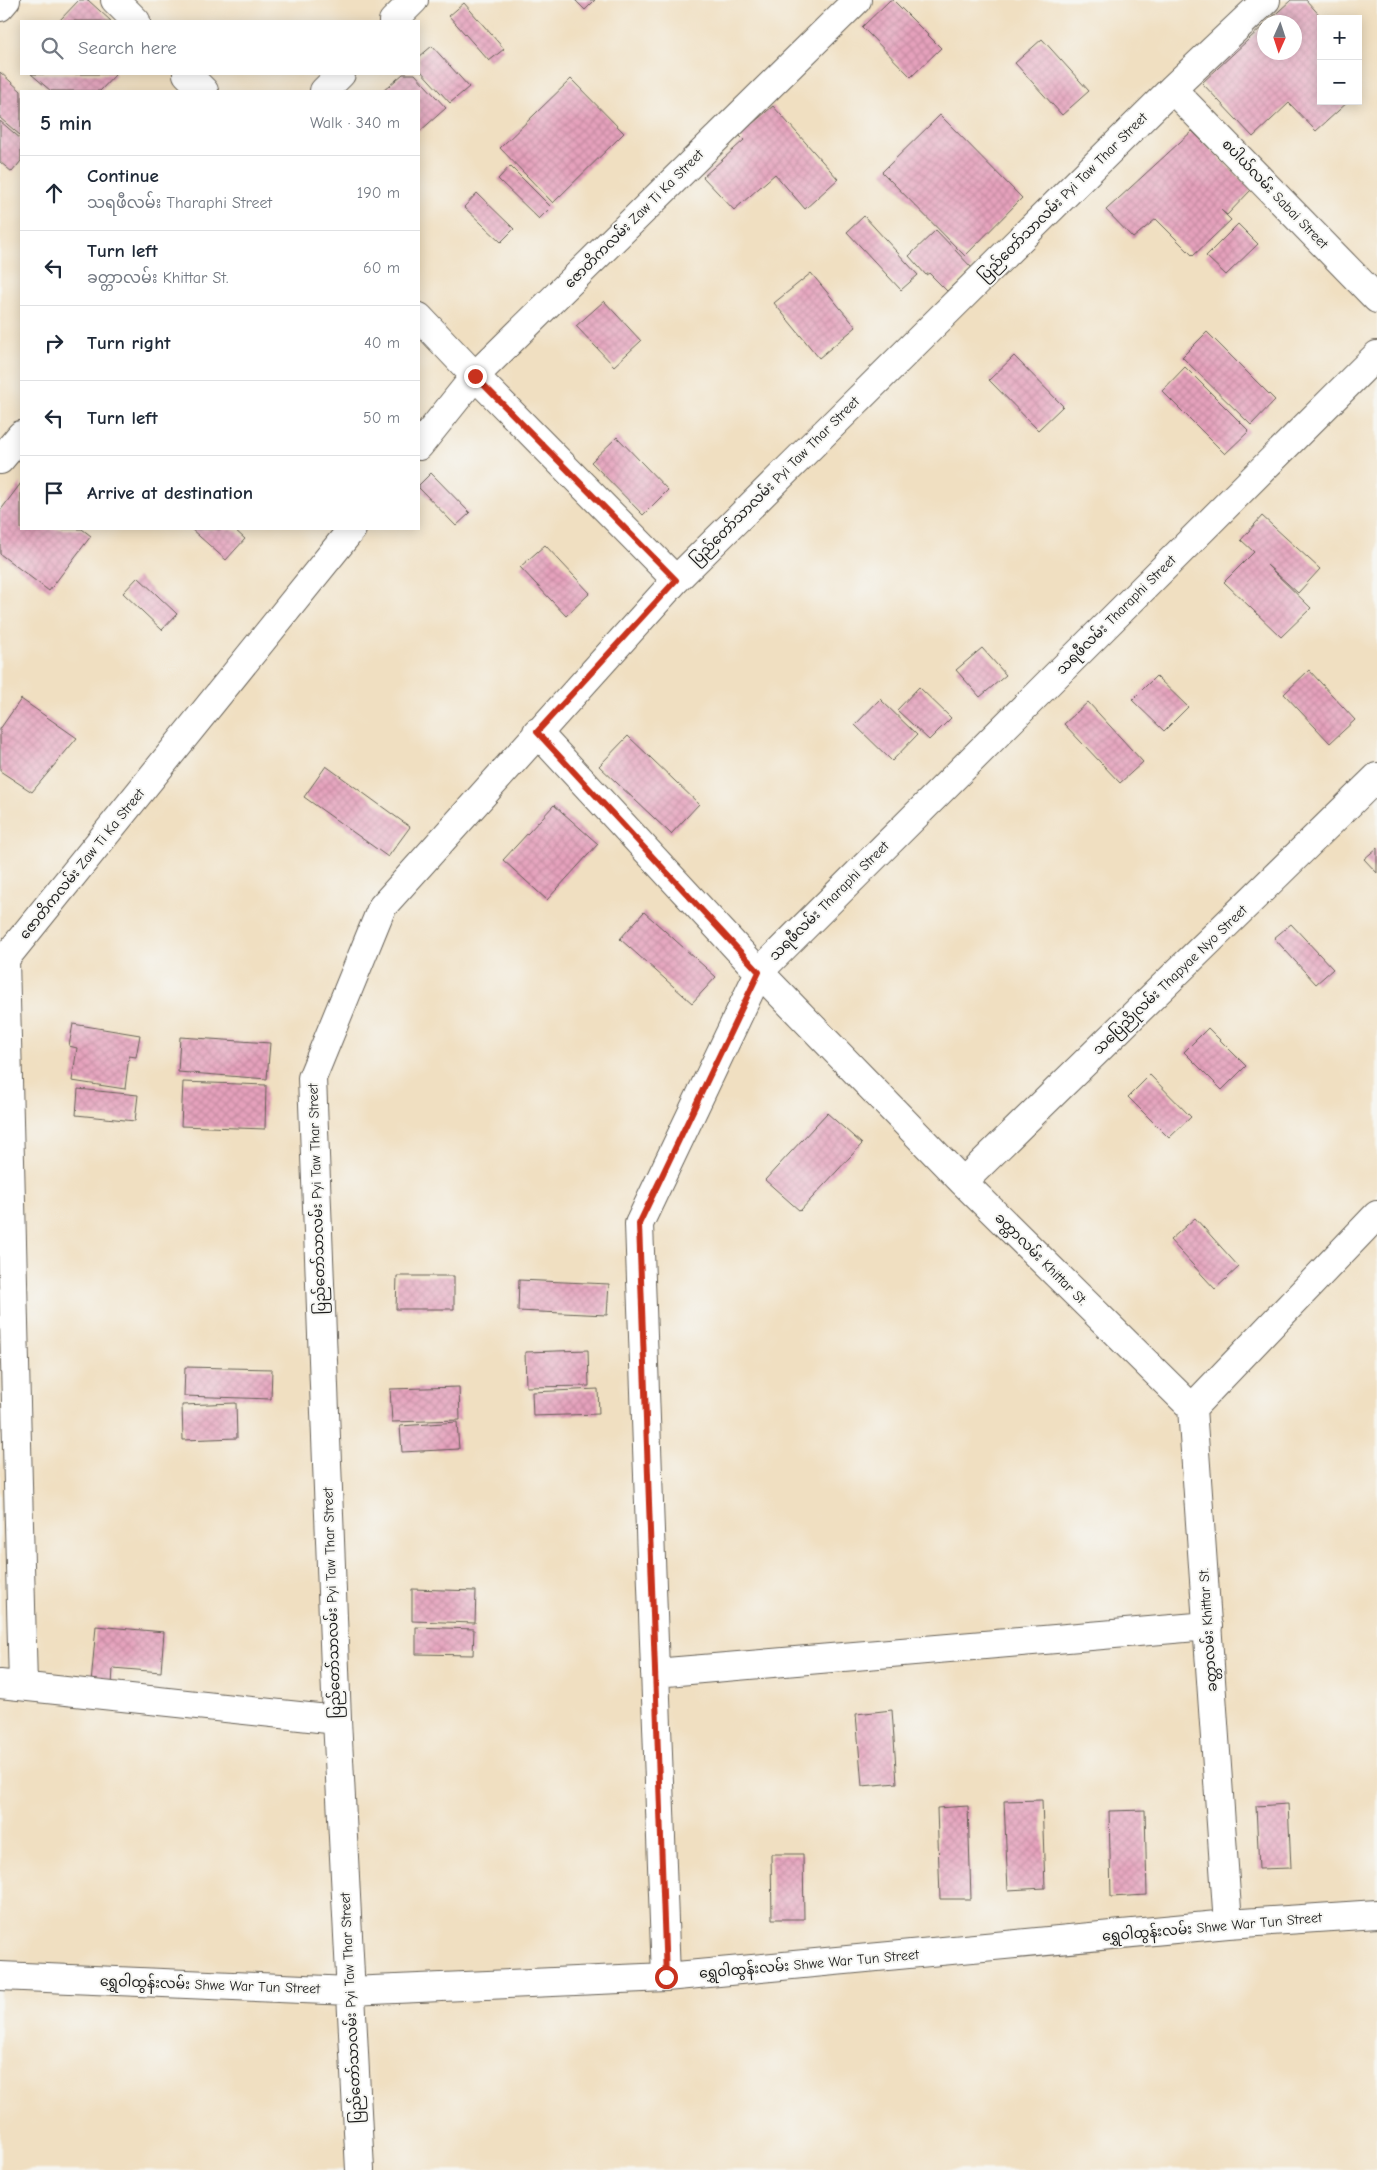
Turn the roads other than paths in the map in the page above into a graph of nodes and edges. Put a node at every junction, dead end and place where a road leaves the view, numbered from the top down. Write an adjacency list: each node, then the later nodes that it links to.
1 (6, 0): 6 (street)
2 (115, 0): 7 (street)
3 (414, 0): 8 (street)
4 (857, 0): 17 (street, ဇောတိကလမ်း Zaw Ti Ka Street)
5 (1266, 0): 11 (street, ပြည်တော်သာလမ်း Pyi Taw Thar Street)
6 (0, 6)
7 (135, 20)
8 (394, 20)
9 (188, 75): 12 (street)
10 (340, 75): 13 (street)
11 (1172, 89): 14 (street, စပါယ်လမ်း Sabai Street); 22 (street, ပြည်တော်သာလမ်း Pyi Taw Thar Street)
12 (203, 90)
13 (325, 90)
14 (1377, 299)
15 (420, 318): 17 (street)
16 (1377, 356): 25 (street, သရဖီလမ်း Tharaphi Street)
17 (475, 376): 19 (street, ဇောတိကလမ်း Zaw Ti Ka Street); 22 (street)
18 (20, 436): 20 (street)
19 (420, 445)
20 (0, 460)
21 (351, 530): 31 (street, ဇောတိကလမ်း Zaw Ti Ka Street)
22 (676, 580): 23 (street, ပြည်တော်သာလမ်း Pyi Taw Thar Street)
23 (537, 732): 25 (street, ခတ္တာလမ်း Khittar St.); 32 (street, ပြည်တော်သာလမ်း Pyi Taw Thar Street)
24 (1377, 777): 26 (street, သပြေညိုလမ်း Thapyae Nyo Street)
25 (759, 972): 26 (street, ခတ္တာလမ်း Khittar St.); 30 (street, သရဖီလမ်း Tharaphi Street)
26 (963, 1182): 28 (street, ခတ္တာလမ်း Khittar St.)
27 (1377, 1215): 28 (street)
28 (1192, 1408): 29 (street, ခတ္တာလမ်း Khittar St.)
29 (1208, 1626): 30 (street); 34 (street, ခတ္တာလမ်း Khittar St.)
30 (655, 1673): 36 (street, သရဖီလမ်း Tharaphi Street)
31 (11, 1685): 32 (street)
32 (337, 1720): 37 (street, ပြည်တော်သာလမ်း Pyi Taw Thar Street)
33 (1377, 1914): 34 (street, ရွှေဝါထွန်းလမ်း Shwe War Tun Street)
34 (1228, 1924): 36 (street, ရွှေဝါထွန်းလမ်း Shwe War Tun Street)
35 (0, 1976): 37 (street, ရွှေဝါထွန်းလမ်း Shwe War Tun Street)
36 (666, 1977): 37 (street, ရွှေဝါထွန်းလမ်း Shwe War Tun Street)
37 (350, 1991): 38 (street, ပြည်တော်သာလမ်း Pyi Taw Thar Street)
38 (360, 2170)

